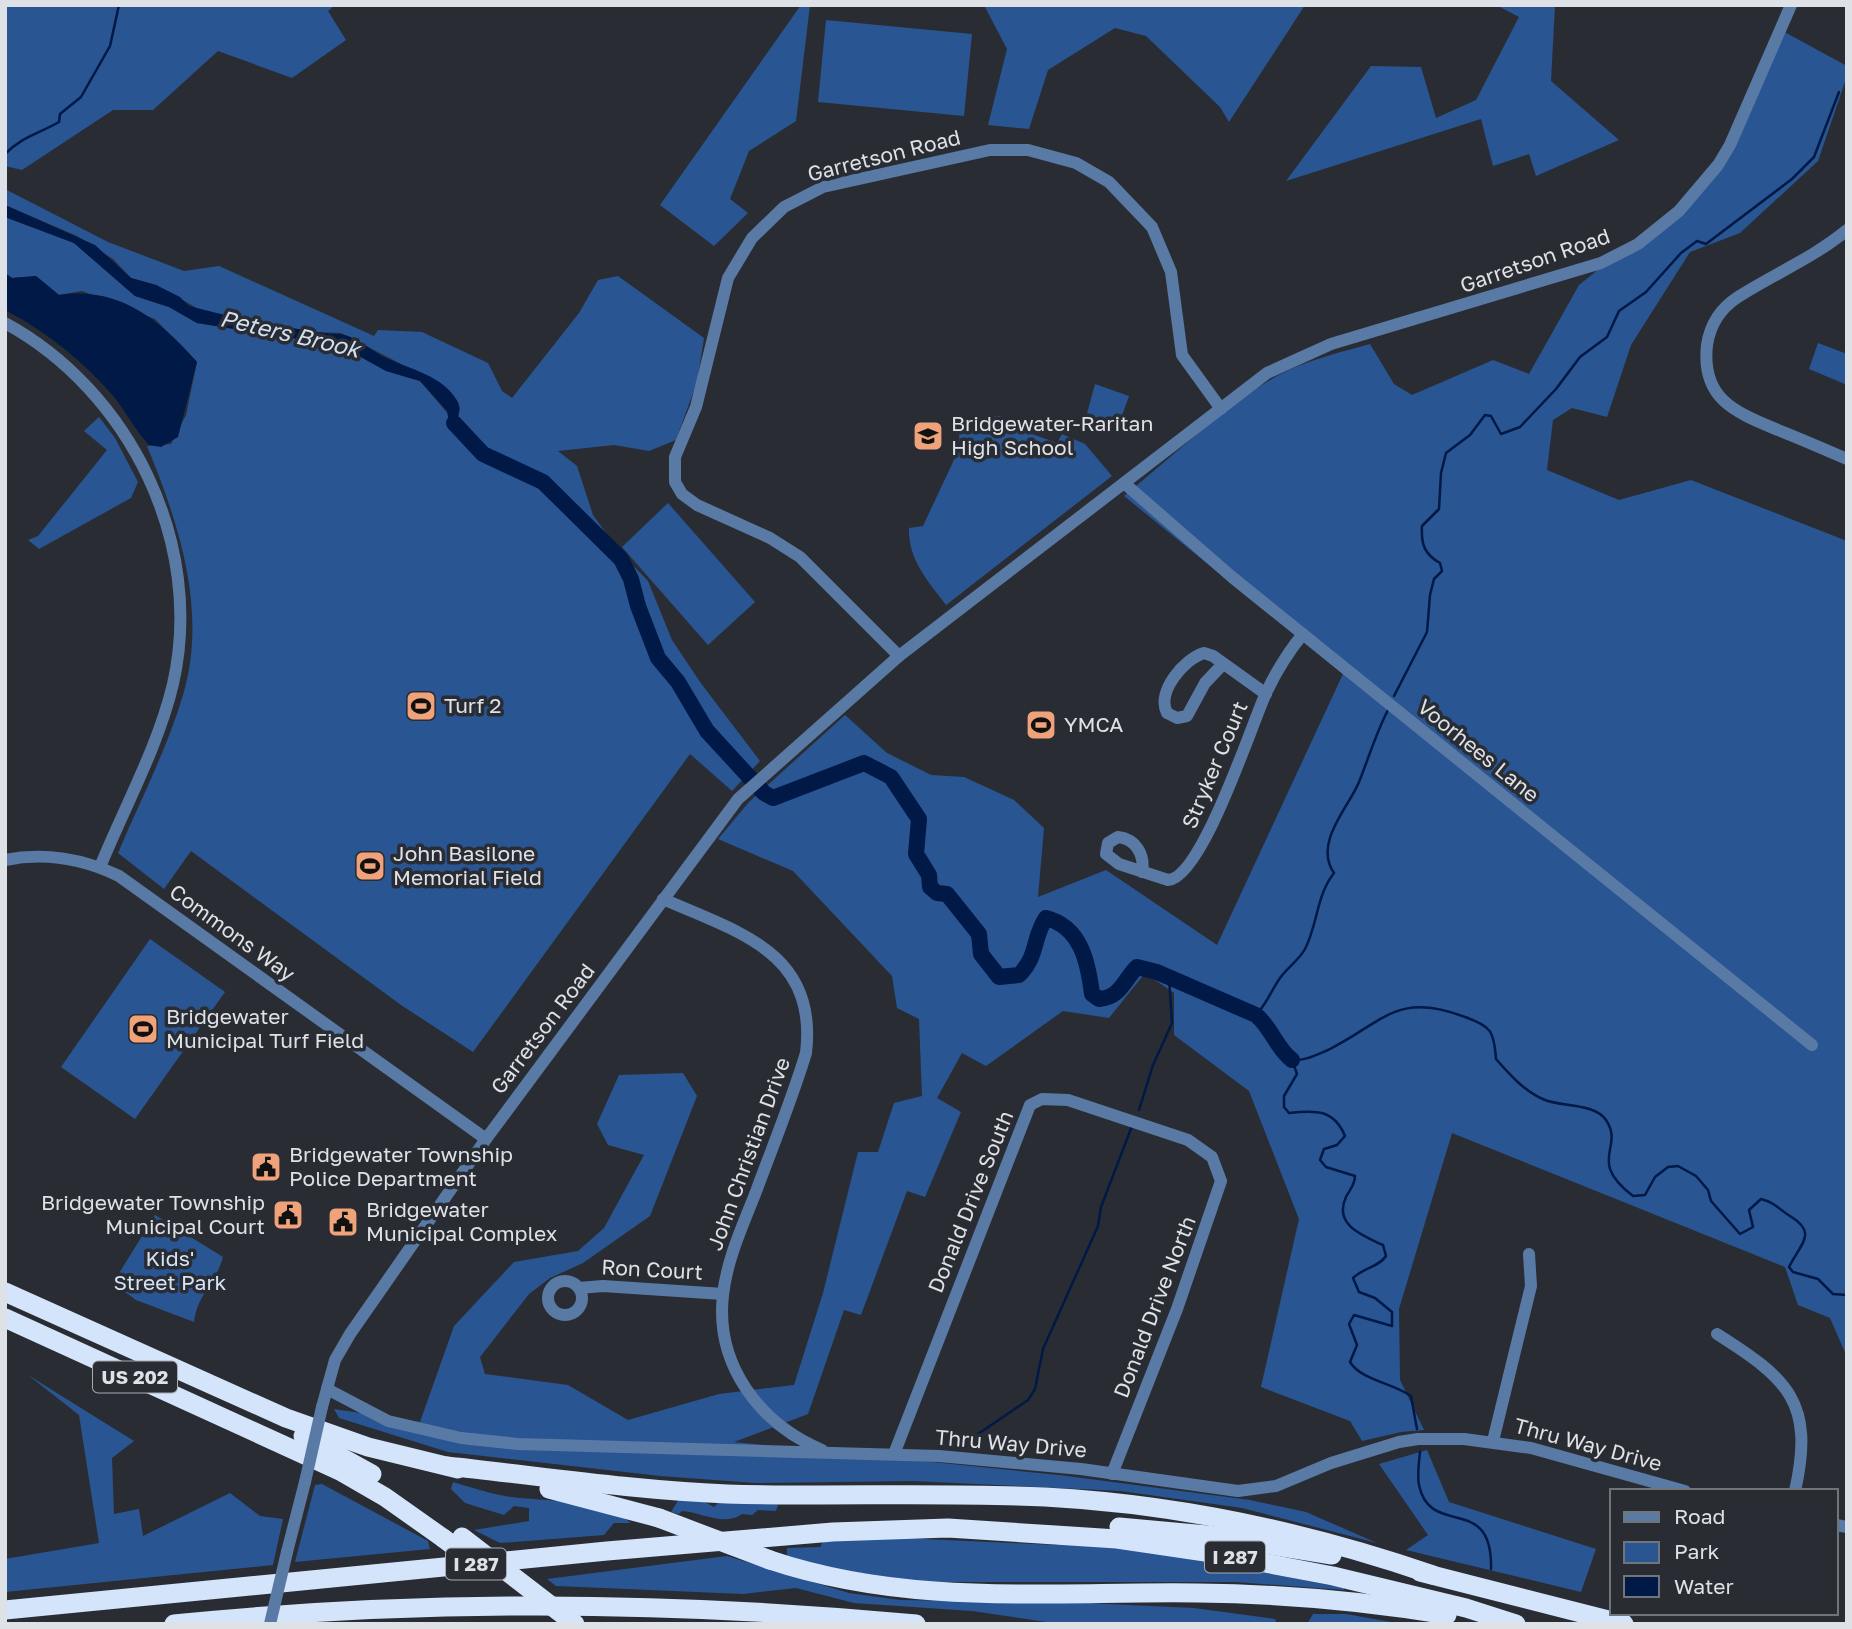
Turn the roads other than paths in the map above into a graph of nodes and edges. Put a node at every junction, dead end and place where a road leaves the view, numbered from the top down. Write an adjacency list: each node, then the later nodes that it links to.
1 (1791, 5): 4 (street, Garretson Road)
2 (1847, 230): 5 (street)
3 (5, 323): 12 (street)
4 (1221, 409): 6 (street, Garretson Road); 8 (street, Garretson Road)
5 (1847, 459)
6 (1124, 482): 7 (street, Voorhees Lane); 8 (street, Garretson Road)
7 (1303, 634): 10 (street, Stryker Court); 15 (street, Voorhees Lane)
8 (899, 656): 14 (street, Garretson Road)
9 (1223, 664): 9 (street); 10 (street)
10 (1266, 694): 13 (street, Stryker Court)
11 (5, 860): 12 (street, Commons Way)
12 (100, 867): 16 (street, Commons Way)
13 (1142, 872)
14 (663, 899): 16 (street, Garretson Road); 21 (street, John Christian Drive)
15 (1812, 1045)
16 (485, 1139): 26 (street, Garretson Road)
17 (1210, 1155): 30 (street, Donald Drive South); 32 (street, Donald Drive North)
18 (1529, 1254): 28 (street)
19 (579, 1288): 21 (street, Ron Court)
20 (5, 1292): 27 (highway, US 202)
21 (723, 1294): 29 (street, John Christian Drive)
22 (5, 1318): 25 (highway, US 202)
23 (5, 1331): 25 (highway)
24 (1717, 1334): 34 (street)
25 (95, 1358): 36 (highway, US 202)
26 (327, 1389): 29 (street, Thru Way Drive); 41 (street, Garretson Road, bridge)
27 (241, 1399): 31 (highway); 36 (highway, US 202)
28 (1493, 1441): 32 (street, Thru Way Drive); 33 (street, Thru Way Drive)
29 (829, 1453): 30 (street, Thru Way Drive)
30 (894, 1454): 32 (street, Thru Way Drive)
31 (447, 1466): 37 (highway); 45 (highway, bridge)
32 (1112, 1474)
33 (1678, 1489)
34 (1795, 1489)
35 (947, 1528): 37 (highway, I 287); 38 (highway, I 287); 46 (highway, I 287)
36 (452, 1537): 42 (highway, US 202, bridge); 43 (highway, US 202, bridge)
37 (1433, 1575): 47 (highway, I 287)
38 (5, 1610)
39 (848, 1621): 40 (highway, I 287); 44 (highway, I 287)
40 (174, 1624)
41 (270, 1624)
42 (556, 1624)
43 (575, 1624)
44 (916, 1624)
45 (1489, 1624)
46 (1516, 1624)
47 (1625, 1624)

